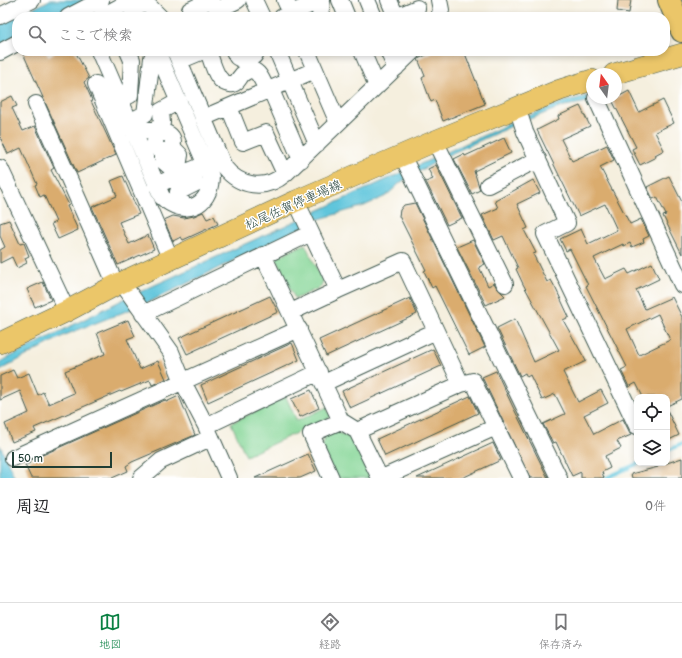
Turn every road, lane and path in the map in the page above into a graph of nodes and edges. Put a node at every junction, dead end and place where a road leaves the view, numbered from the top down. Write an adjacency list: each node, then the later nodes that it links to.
1 (32, 0): 26 (street)
2 (164, 0): 16 (street)
3 (211, 0): 17 (street)
4 (238, 0): 18 (street)
5 (254, 0): 19 (street)
6 (340, 0): 21 (street)
7 (367, 0): 22 (street)
8 (389, 0): 23 (street)
9 (439, 0): 25 (street)
10 (669, 0): 27 (highway)
11 (319, 4): 20 (street)
12 (417, 8): 24 (street)
13 (119, 10): 14 (street); 15 (street)
14 (104, 12)
15 (156, 12)
16 (162, 12)
17 (191, 12)
18 (218, 12)
19 (260, 12)
20 (288, 12)
21 (344, 12)
22 (372, 12)
23 (394, 12)
24 (408, 12)
25 (440, 12)
26 (0, 16)
27 (682, 31)
28 (12, 46): 29 (street)
29 (0, 52)
30 (682, 54): 46 (main road)
31 (103, 56): 52 (street)
32 (130, 56): 52 (street)
33 (154, 56): 60 (street)
34 (159, 56): 53 (street)
35 (177, 56): 58 (street)
36 (210, 56): 51 (street)
37 (236, 56): 38 (street)
38 (254, 56)
39 (279, 56): 47 (street)
40 (309, 56): 45 (street)
41 (364, 56): 49 (street)
42 (390, 56): 44 (street)
43 (408, 56): 44 (street)
44 (396, 68): 49 (street)
45 (315, 70): 47 (street); 59 (street)
46 (622, 72)
47 (290, 81): 51 (street); 61 (street)
48 (96, 84): 73 (street)
49 (377, 86): 59 (street)
50 (586, 88): 57 (main road, 松尾佐賀停車場線)
51 (269, 90): 56 (street); 65 (street)
52 (120, 100): 60 (street)
53 (179, 101): 60 (street); 63 (street)
54 (36, 104): 76 (street)
55 (600, 104): 75 (street)
56 (229, 107): 58 (street); 68 (street)
57 (520, 116): 62 (main road, 松尾佐賀停車場線); 64 (street)
58 (203, 118): 68 (street)
59 (338, 124): 61 (street)
60 (132, 129): 63 (street)
61 (317, 144): 65 (street)
62 (440, 151): 66 (main road, 松尾佐賀停車場線); 74 (street)
63 (176, 157): 69 (street); 69 (street); 69 (street)
64 (538, 159): 70 (street); 87 (street)
65 (300, 160): 68 (street)
66 (408, 167): 71 (main road, 松尾佐賀停車場線); 98 (street)
67 (0, 168): 79 (street)
68 (285, 174)
69 (156, 185)
70 (488, 185)
71 (304, 219): 72 (street); 73 (main road, 松尾佐賀停車場線); 77 (street)
72 (263, 256): 78 (street); 80 (street)
73 (172, 260): 76 (main road, 松尾佐賀停車場線)
74 (505, 284)
75 (682, 285)
76 (123, 288): 78 (street); 79 (main road, 松尾佐賀停車場線)
77 (338, 290): 80 (street); 82 (street)
78 (141, 311): 85 (street)
79 (67, 312): 83 (main road, 松尾佐賀停車場線)
80 (291, 312): 81 (street)
81 (299, 329): 84 (street); 85 (street)
82 (436, 331): 84 (street); 86 (street)
83 (0, 343)
84 (321, 377): 88 (street); 91 (street)
85 (183, 382): 91 (street); 92 (street)
86 (460, 384): 89 (street); 90 (street)
87 (634, 420)
88 (340, 421): 90 (street); 96 (street)
89 (496, 427): 93 (street); 97 (street)
90 (357, 431): 97 (street)
91 (208, 432): 94 (street); 95 (street)
92 (13, 458)
93 (518, 477)
94 (141, 478)
95 (229, 478)
96 (331, 478)
97 (381, 478)
98 (559, 478)

